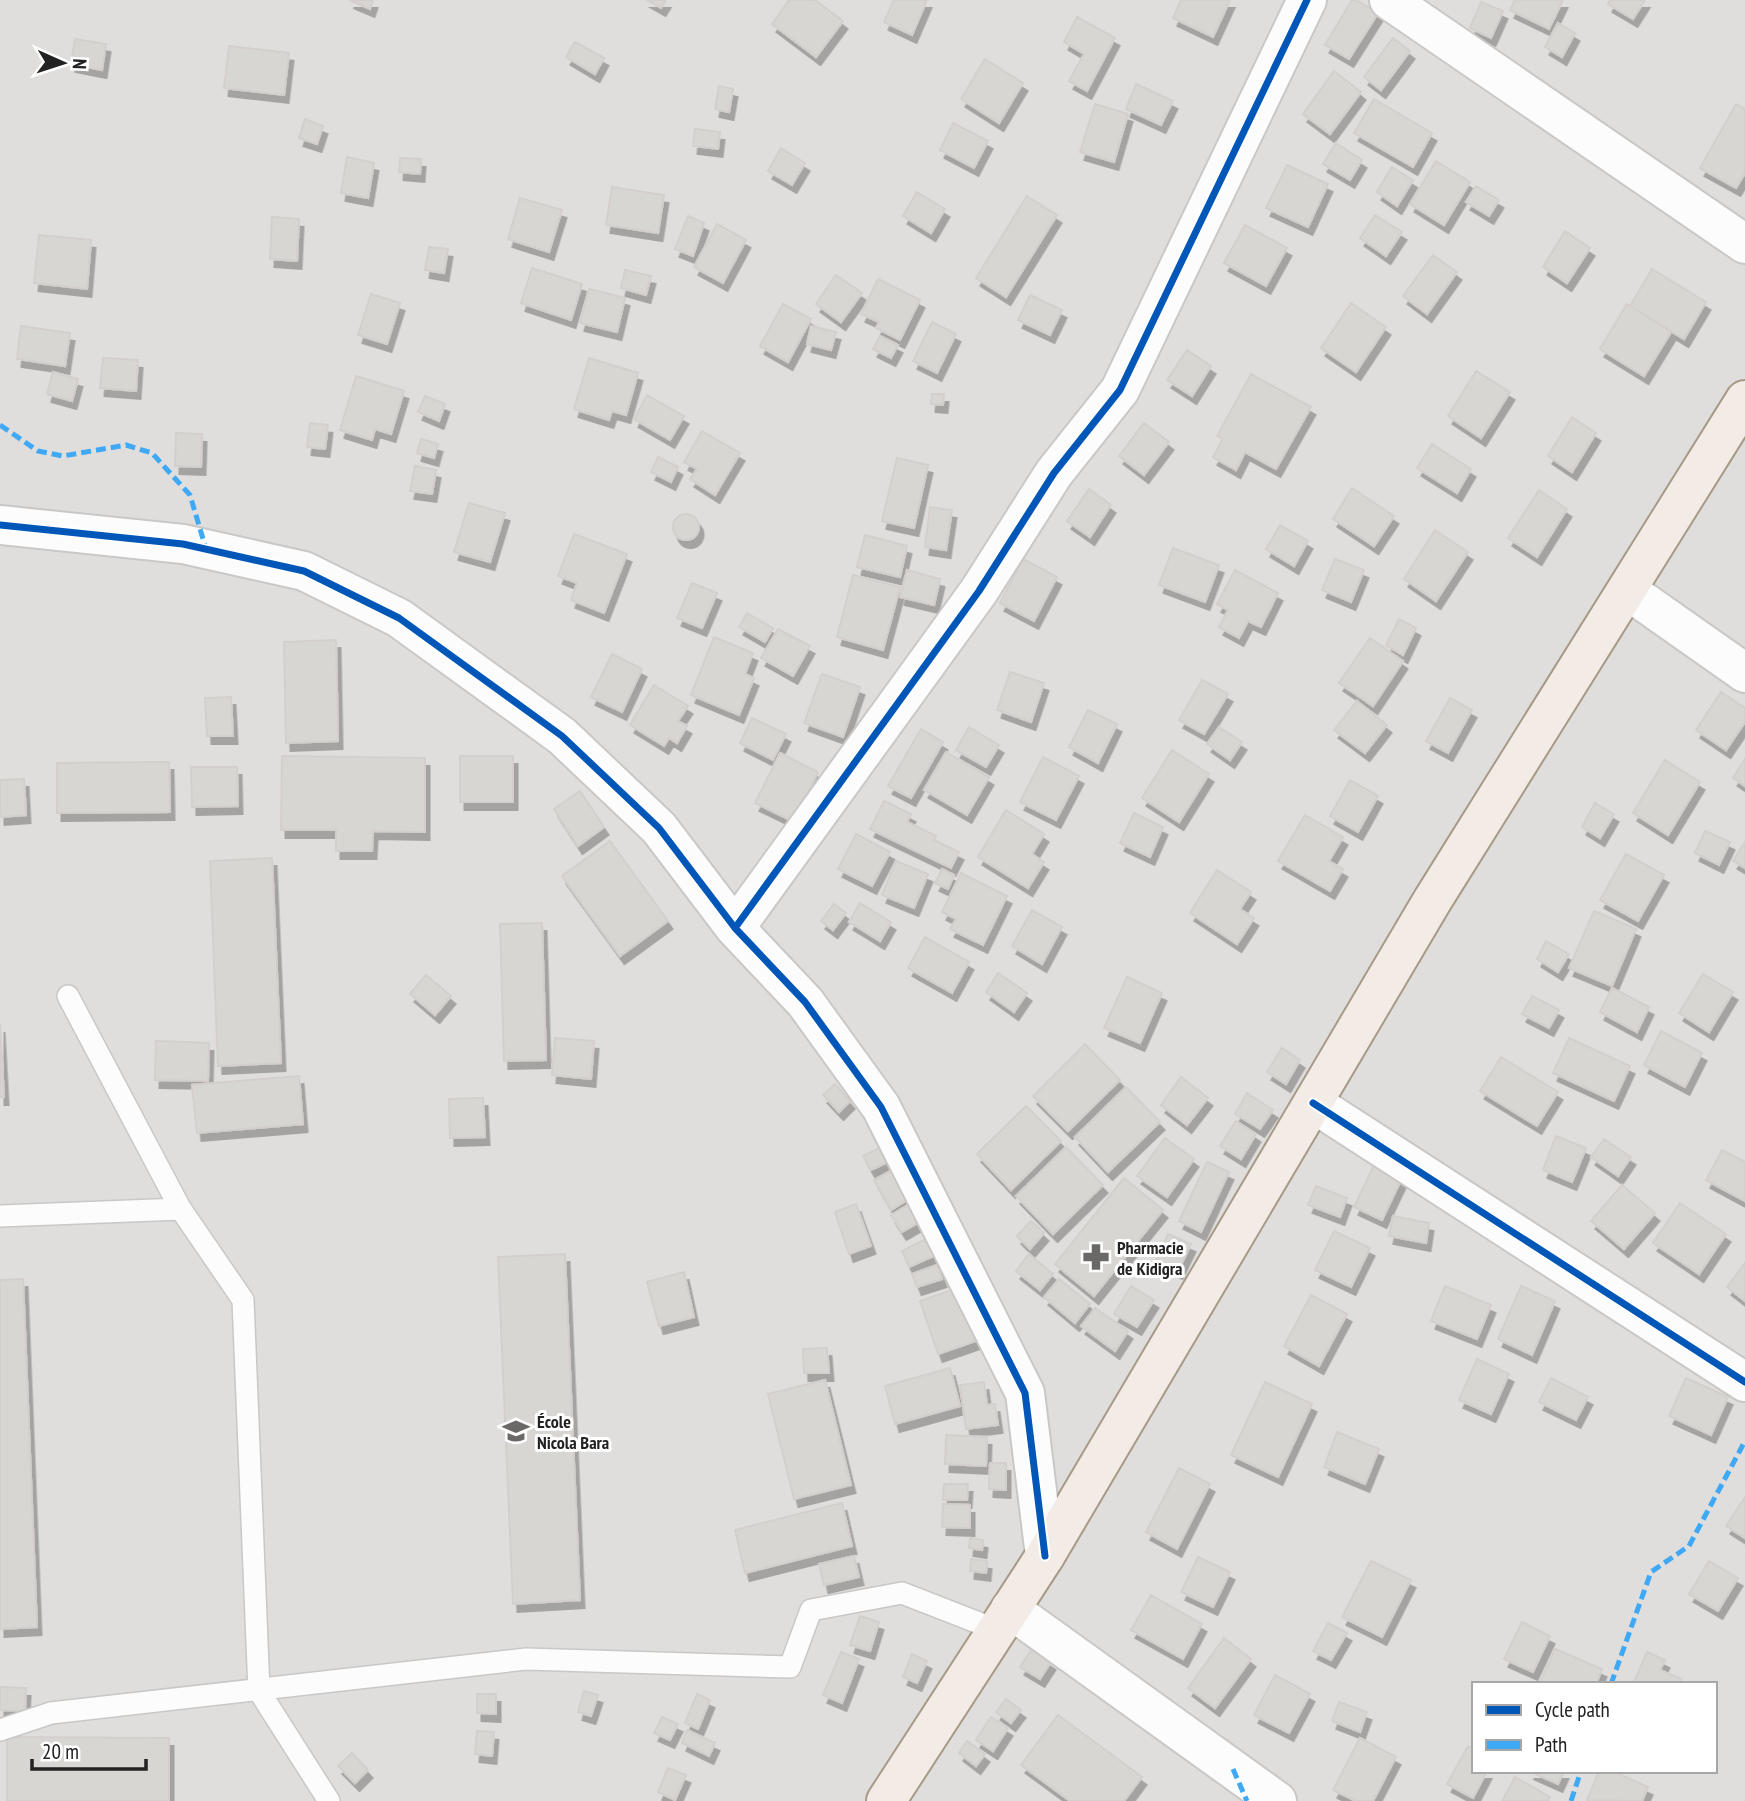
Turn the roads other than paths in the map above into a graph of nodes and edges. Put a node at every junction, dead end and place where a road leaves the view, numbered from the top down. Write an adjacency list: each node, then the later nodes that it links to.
1 (1307, 0): 8 (street)
2 (1389, 0): 3 (street)
3 (1745, 244)
4 (1745, 400): 6 (main road)
5 (0, 524): 8 (street)
6 (1627, 590): 7 (street); 10 (main road)
7 (1745, 673)
8 (735, 928): 14 (street)
9 (68, 996): 11 (lane)
10 (1313, 1102): 13 (street); 14 (main road)
11 (181, 1209): 12 (lane); 16 (lane)
12 (0, 1216)
13 (1745, 1382)
14 (1045, 1556): 15 (main road)
15 (1003, 1620): 16 (lane); 19 (main road); 20 (street)
16 (259, 1691): 17 (lane); 18 (lane)
17 (0, 1730)
18 (329, 1801)
19 (886, 1801)
20 (1277, 1801)

